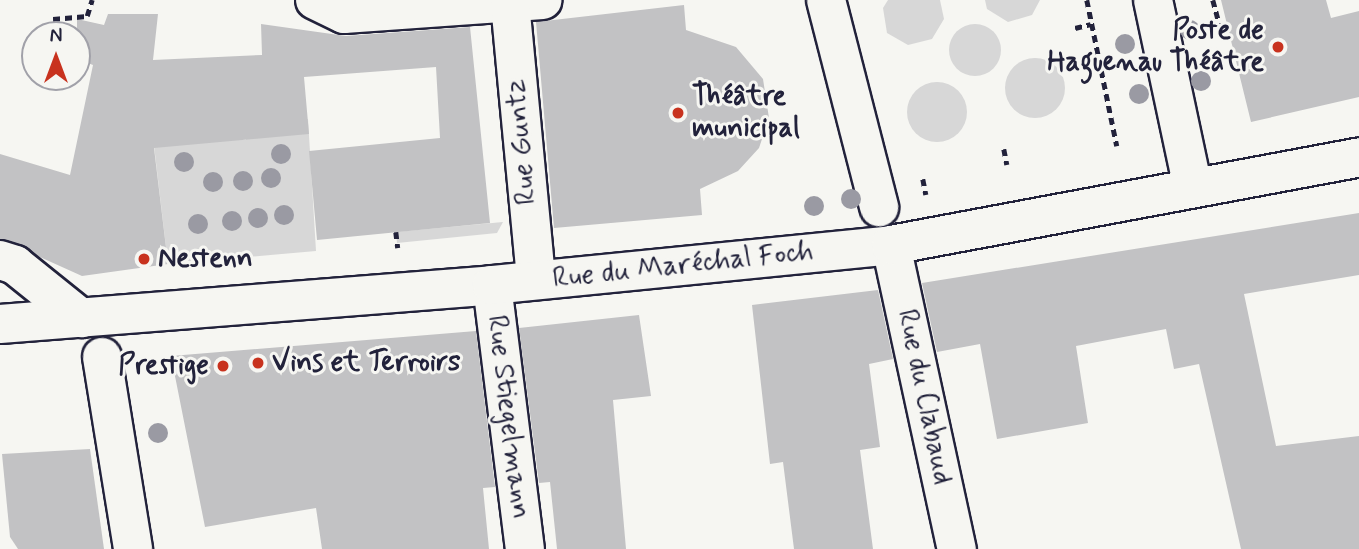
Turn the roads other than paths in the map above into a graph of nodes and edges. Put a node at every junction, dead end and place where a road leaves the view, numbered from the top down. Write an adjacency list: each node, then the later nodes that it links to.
1 (316, 0): 4 (street)
2 (826, 0): 7 (street)
3 (1153, 0): 6 (street)
4 (526, 2): 10 (street, Rue Guntz)
5 (1359, 157): 6 (street, Rue du Maréchal Foch)
6 (1193, 188): 8 (street, Rue du Maréchal Foch)
7 (879, 207)
8 (891, 245): 10 (street, Rue du Maréchal Foch); 17 (street, Rue du Clabaud)
9 (0, 260): 12 (street)
10 (536, 280): 11 (street, Rue du Maréchal Foch)
11 (492, 285): 12 (street, Rue du Maréchal Foch); 16 (street, Rue Stiegelmann)
12 (81, 318): 13 (street, Rue du Maréchal Foch)
13 (0, 324)
14 (102, 357): 15 (street)
15 (133, 549)
16 (525, 549)
17 (957, 549)

